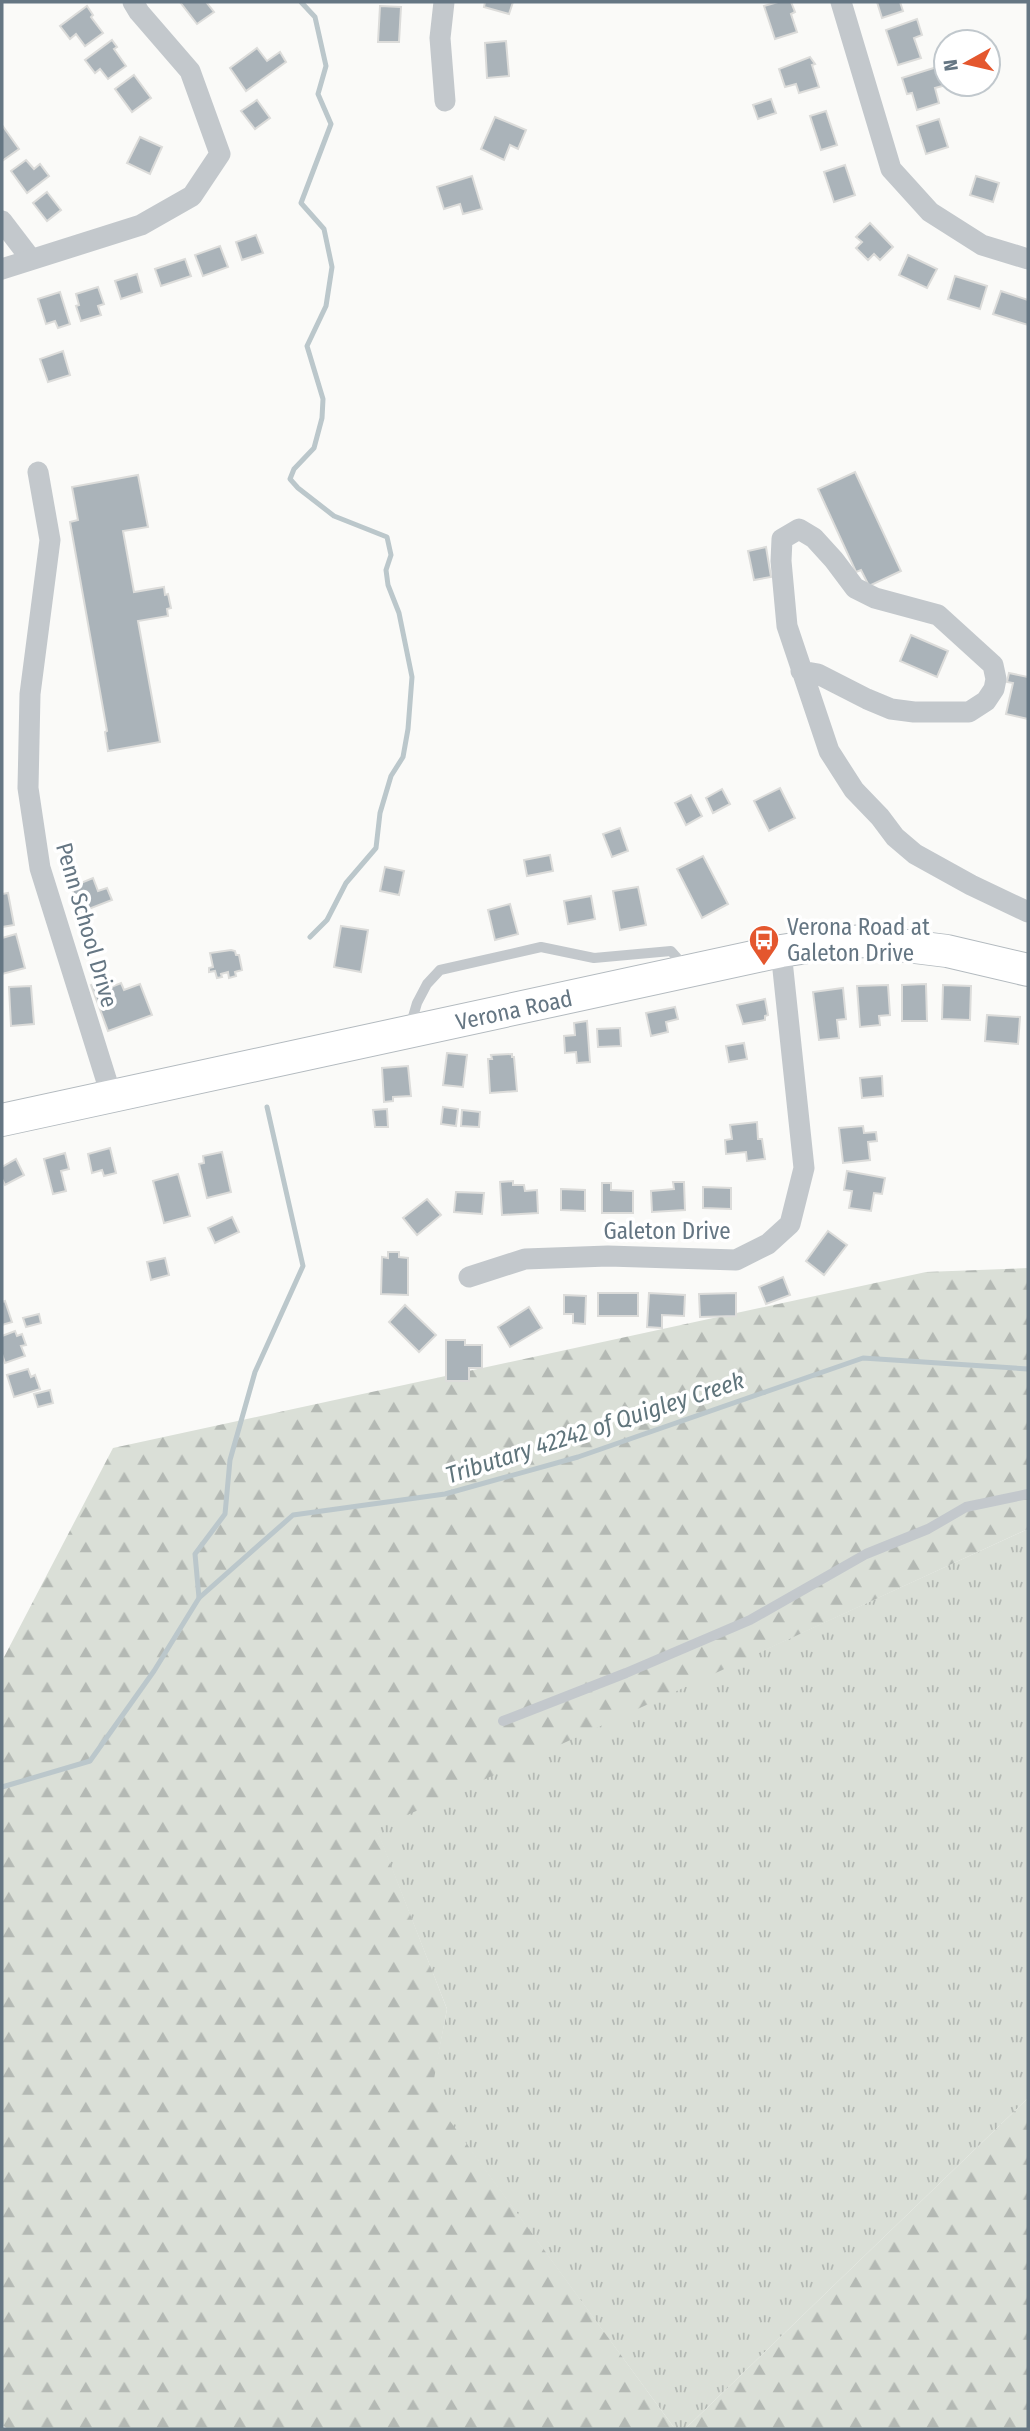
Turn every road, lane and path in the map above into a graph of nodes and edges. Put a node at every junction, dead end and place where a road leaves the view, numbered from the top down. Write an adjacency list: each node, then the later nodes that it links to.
1 (133, 2): 6 (street)
2 (444, 2): 4 (street)
3 (841, 2): 7 (street)
4 (444, 101)
5 (2, 221): 6 (street)
6 (31, 259): 8 (street)
7 (1028, 259)
8 (2, 269)
9 (38, 472): 16 (street, Penn School Drive)
10 (801, 671): 10 (street); 11 (street)
11 (1028, 912)
12 (781, 951): 13 (street, Verona Road); 14 (street, Verona Road); 18 (street, Galeton Drive)
13 (1028, 970)
14 (689, 971): 15 (street, Verona Road); 15 (lane)
15 (408, 1033): 16 (street, Verona Road)
16 (112, 1098): 17 (street, Verona Road)
17 (2, 1120)
18 (469, 1277)
19 (1028, 1494): 20 (lane)
20 (503, 1721)

